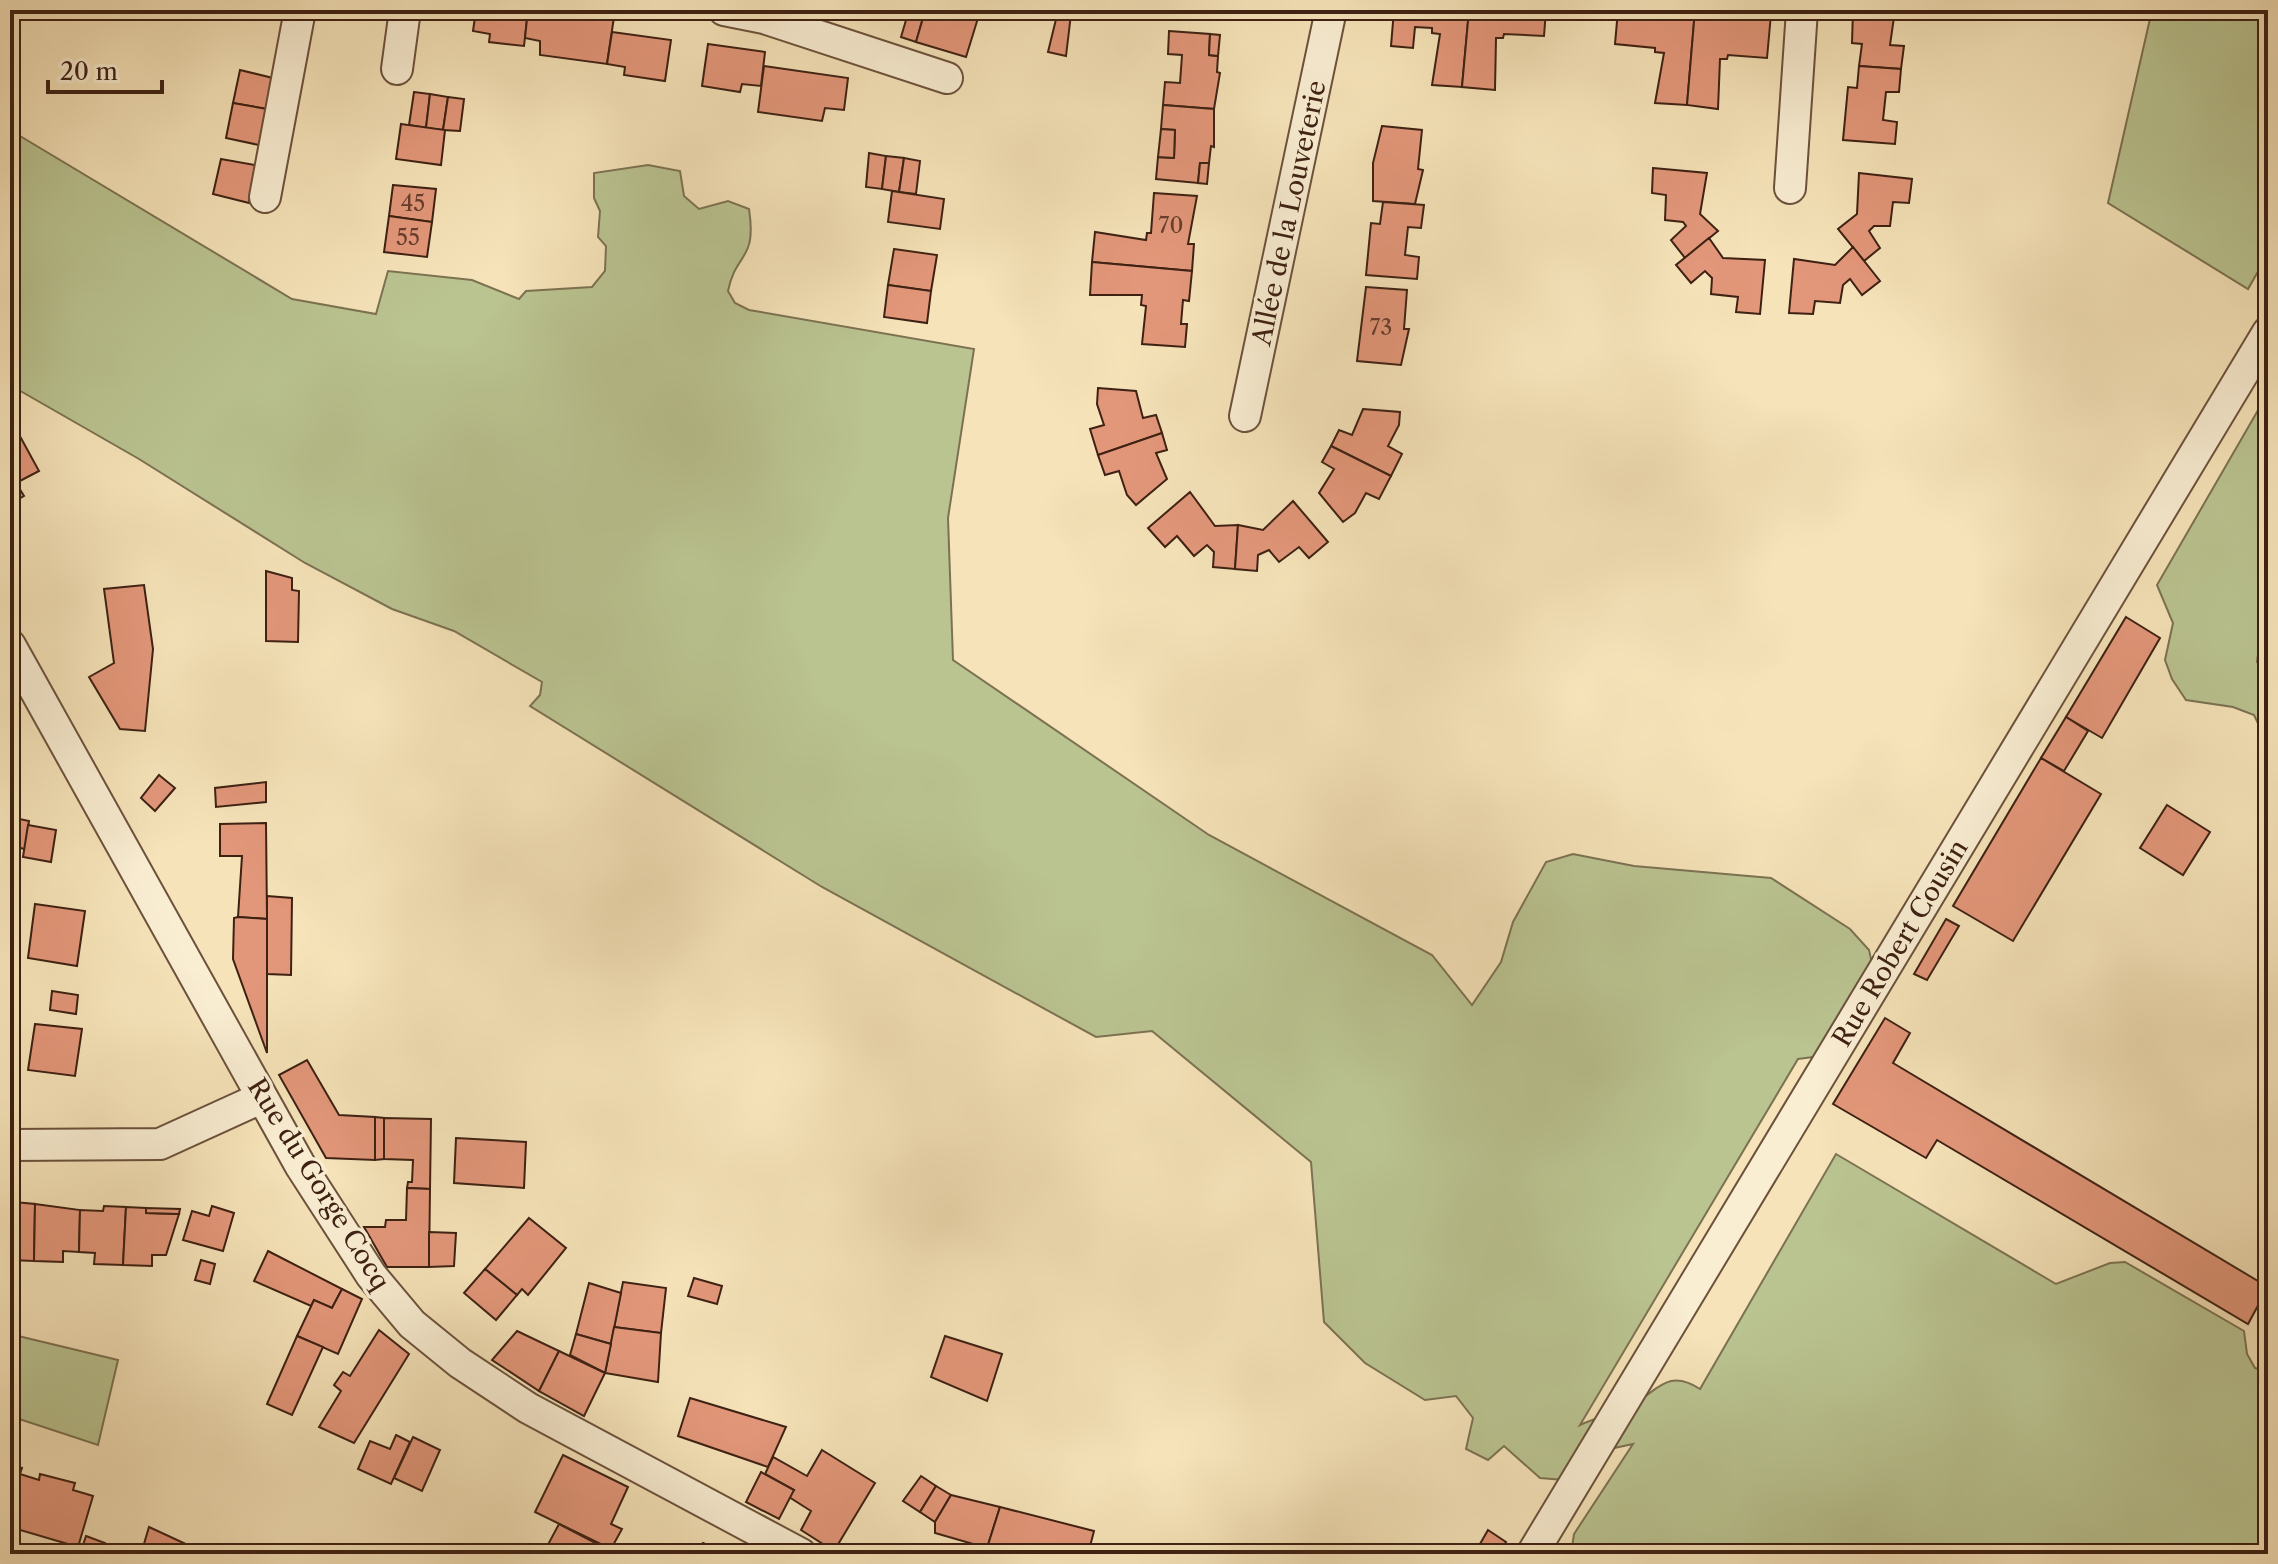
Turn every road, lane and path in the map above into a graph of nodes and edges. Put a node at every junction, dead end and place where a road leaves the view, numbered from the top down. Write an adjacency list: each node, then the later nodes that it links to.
1 (300, 10): 10 (street)
2 (405, 10): 7 (street)
3 (724, 10): 6 (street)
4 (1331, 10): 12 (street, Allée de la Louveterie)
5 (1802, 10): 9 (street)
6 (765, 14): 8 (street)
7 (397, 69)
8 (947, 78)
9 (1790, 188)
10 (265, 197)
11 (2268, 332): 17 (street, Rue Robert Cousin)
12 (1245, 416)
13 (10, 645): 14 (street, Rue du Gorge Cocq)
14 (261, 1098): 15 (street); 16 (street, Rue du Gorge Cocq)
15 (10, 1145)
16 (801, 1554)
17 (1532, 1554)

